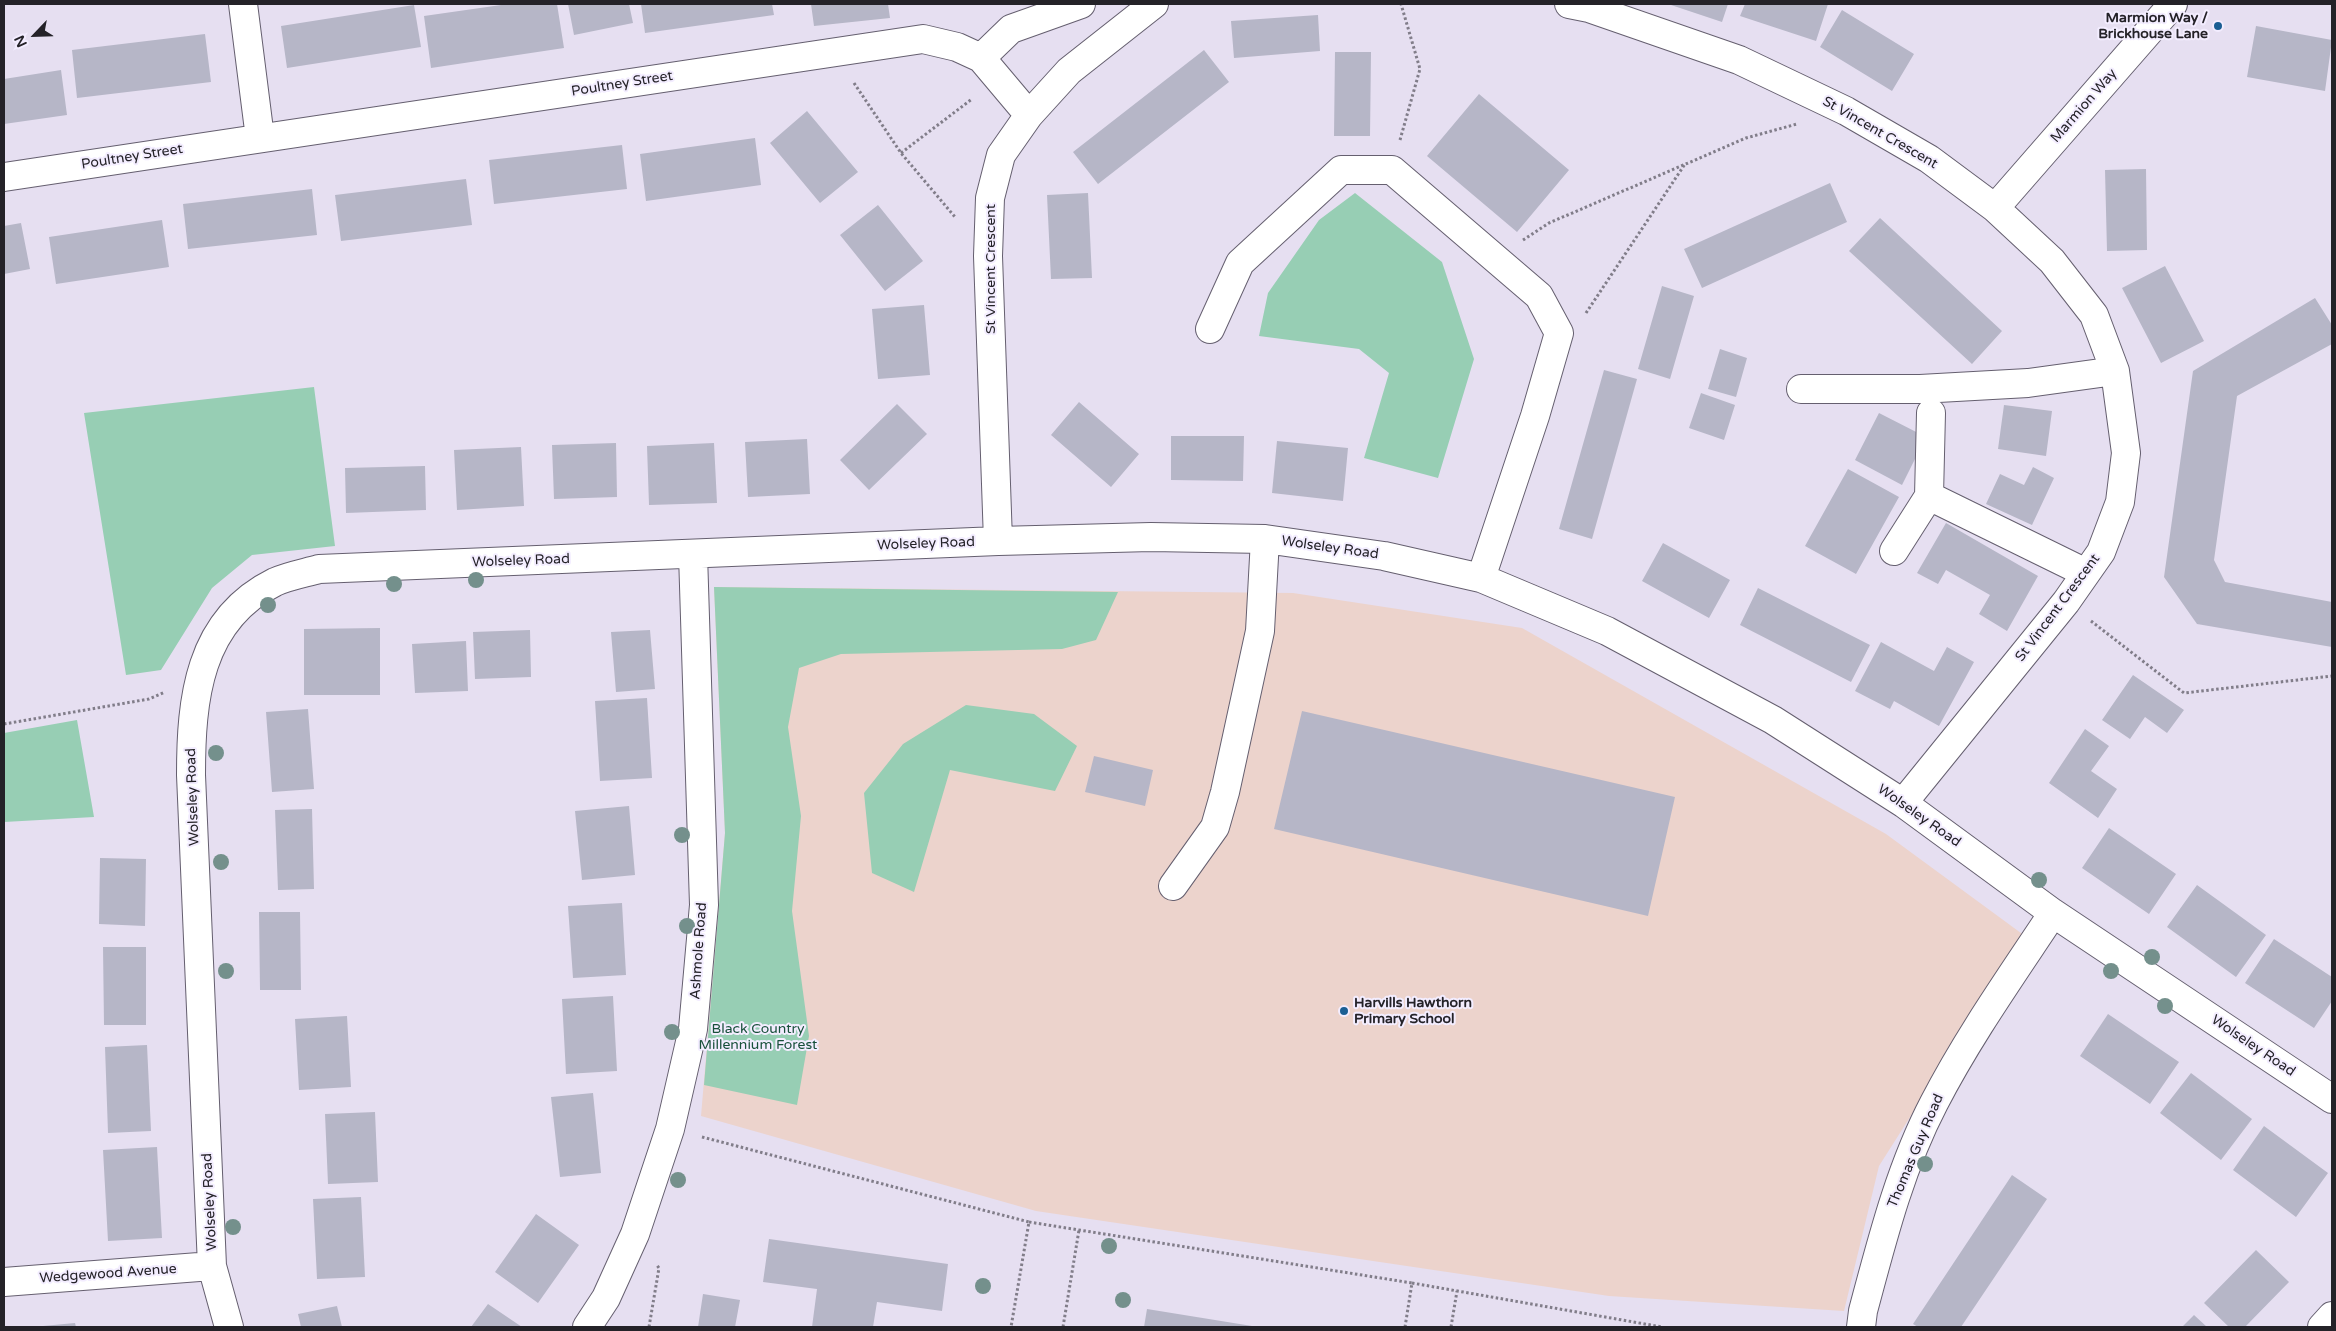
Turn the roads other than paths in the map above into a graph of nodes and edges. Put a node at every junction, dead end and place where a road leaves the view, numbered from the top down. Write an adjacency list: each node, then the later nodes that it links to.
1 (243, 4): 8 (street)
2 (1081, 4): 6 (street)
3 (1154, 4): 7 (street, St Vincent Crescent)
4 (1570, 4): 10 (street, St Vincent Crescent)
5 (2173, 4): 10 (street, Marmion Way)
6 (982, 58): 7 (street, Poultney Street); 8 (street, Poultney Street)
7 (1029, 115): 17 (street, St Vincent Crescent)
8 (260, 138): 9 (street, Poultney Street)
9 (4, 177)
10 (1995, 208): 12 (street, St Vincent Crescent)
11 (1210, 328): 21 (street)
12 (2115, 371): 13 (street); 20 (street, St Vincent Crescent)
13 (1801, 389)
14 (1931, 413): 15 (street)
15 (1929, 496): 18 (street); 20 (street)
16 (1265, 539): 17 (street, Wolseley Road); 21 (street, Wolseley Road); 23 (street)
17 (998, 541): 19 (street, Wolseley Road)
18 (1894, 551)
19 (693, 554): 26 (street, Wolseley Road); 30 (street, Ashmole Road)
20 (2086, 573): 22 (street, St Vincent Crescent)
21 (1481, 578): 22 (street, Wolseley Road)
22 (1903, 803): 24 (street, Wolseley Road)
23 (1173, 886)
24 (2053, 913): 25 (street, Wolseley Road); 31 (street, Thomas Guy Road)
25 (2332, 1098)
26 (212, 1266): 27 (street, Wedgewood Avenue); 29 (street, Wolseley Road)
27 (4, 1282)
28 (2332, 1316): 32 (street)
29 (229, 1327)
30 (587, 1327)
31 (1860, 1327)
32 (2322, 1327)

